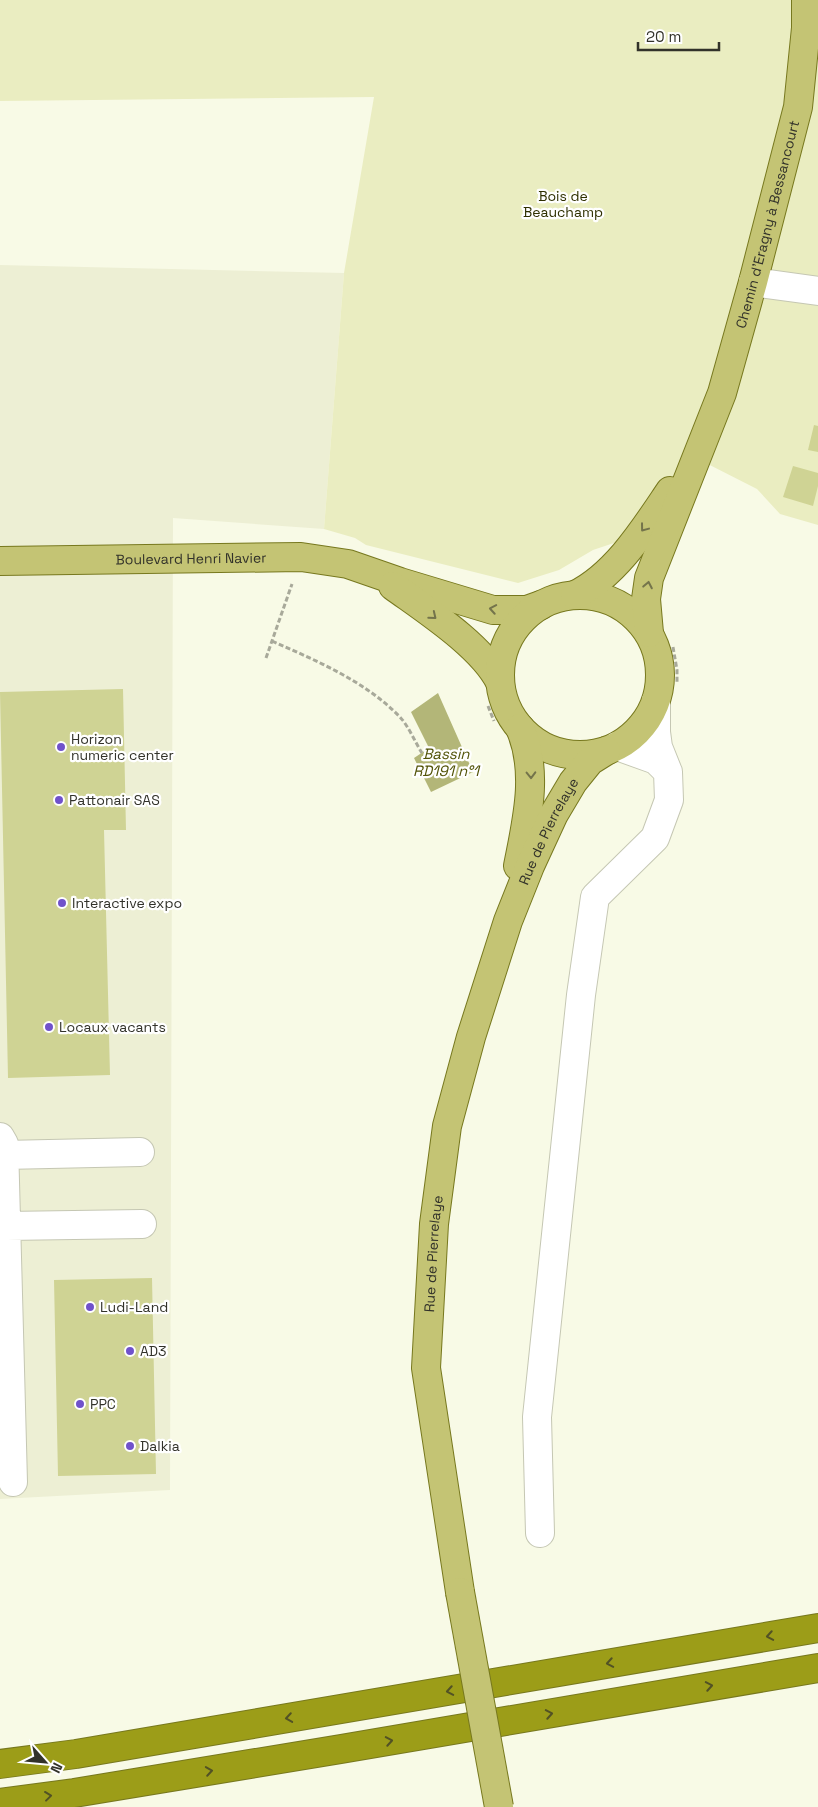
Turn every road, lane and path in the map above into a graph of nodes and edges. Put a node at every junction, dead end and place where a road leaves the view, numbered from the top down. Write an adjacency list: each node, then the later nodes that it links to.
1 (806, 0): 2 (main road, Chemin d'Eragny à Bessancourt)
2 (753, 282): 3 (street); 4 (main road, Chemin d'Eragny à Bessancourt)
3 (818, 292)
4 (701, 444): 8 (main road, Chemin d'Eragny à Bessancourt, one-way to 8); 10 (main road, Chemin d'Eragny à Bessancourt, one-way to 4)
5 (301, 557): 6 (main road, Boulevard Henri Navier); 7 (main road, Boulevard Henri Navier); 11 (path)
6 (0, 561)
7 (380, 576): 9 (main road, Boulevard Henri Navier, one-way to 7); 13 (main road, Boulevard Henri Navier, one-way to 13)
8 (575, 595): 9 (main road); 10 (main road)
9 (541, 605): 13 (main road)
10 (649, 633): 14 (main road)
11 (272, 641): 12 (path); 17 (path)
12 (266, 658)
13 (500, 682): 15 (main road)
14 (656, 701): 16 (main road); 18 (street)
15 (520, 728): 16 (main road); 19 (main road, Rue de Pierrelaye, one-way to 19)
16 (611, 749): 18 (street); 19 (main road, Rue de Pierrelaye)
17 (422, 753)
18 (668, 772): 26 (street)
19 (508, 921): 31 (main road, Rue de Pierrelaye, bridge)
20 (2, 1146): 21 (street); 23 (street)
21 (140, 1152)
22 (142, 1224): 23 (street)
23 (6, 1226): 24 (street)
24 (6, 1431): 25 (street)
25 (12, 1482)
26 (540, 1533)
27 (818, 1628): 29 (highway, one-way to 29)
28 (818, 1668): 30 (highway, one-way to 28)
29 (0, 1764)
30 (0, 1803)
31 (499, 1807)

